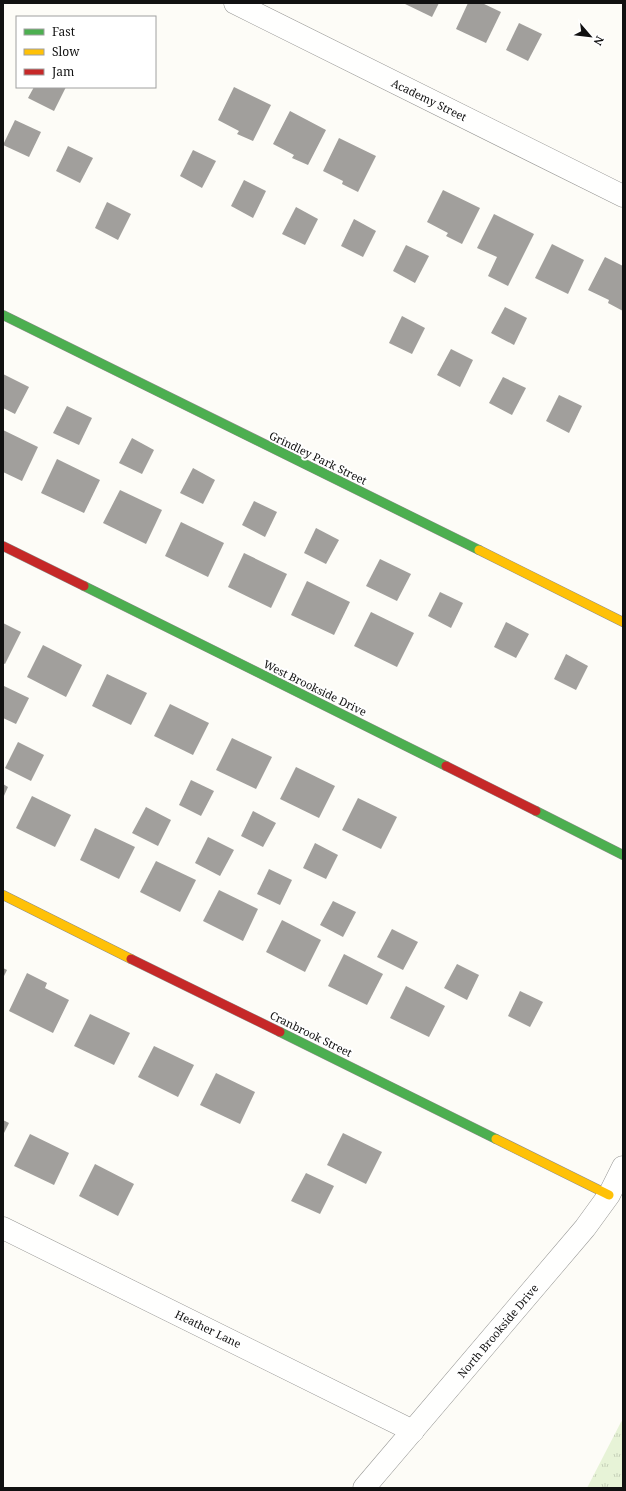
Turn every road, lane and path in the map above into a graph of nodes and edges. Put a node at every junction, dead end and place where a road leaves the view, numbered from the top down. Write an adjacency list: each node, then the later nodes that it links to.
1 (235, 3): 2 (street, Academy Street)
2 (623, 196)
3 (3, 315): 5 (street, Grindley Park Street)
4 (3, 546): 6 (street, West Brookside Drive)
5 (623, 622)
6 (620, 853)
7 (3, 895): 9 (street, Cranbrook Street)
8 (623, 1167): 9 (street, North Brookside Drive)
9 (609, 1195): 11 (street, North Brookside Drive)
10 (3, 1228): 11 (street, Heather Lane)
11 (413, 1431): 12 (street, North Brookside Drive)
12 (364, 1488)

